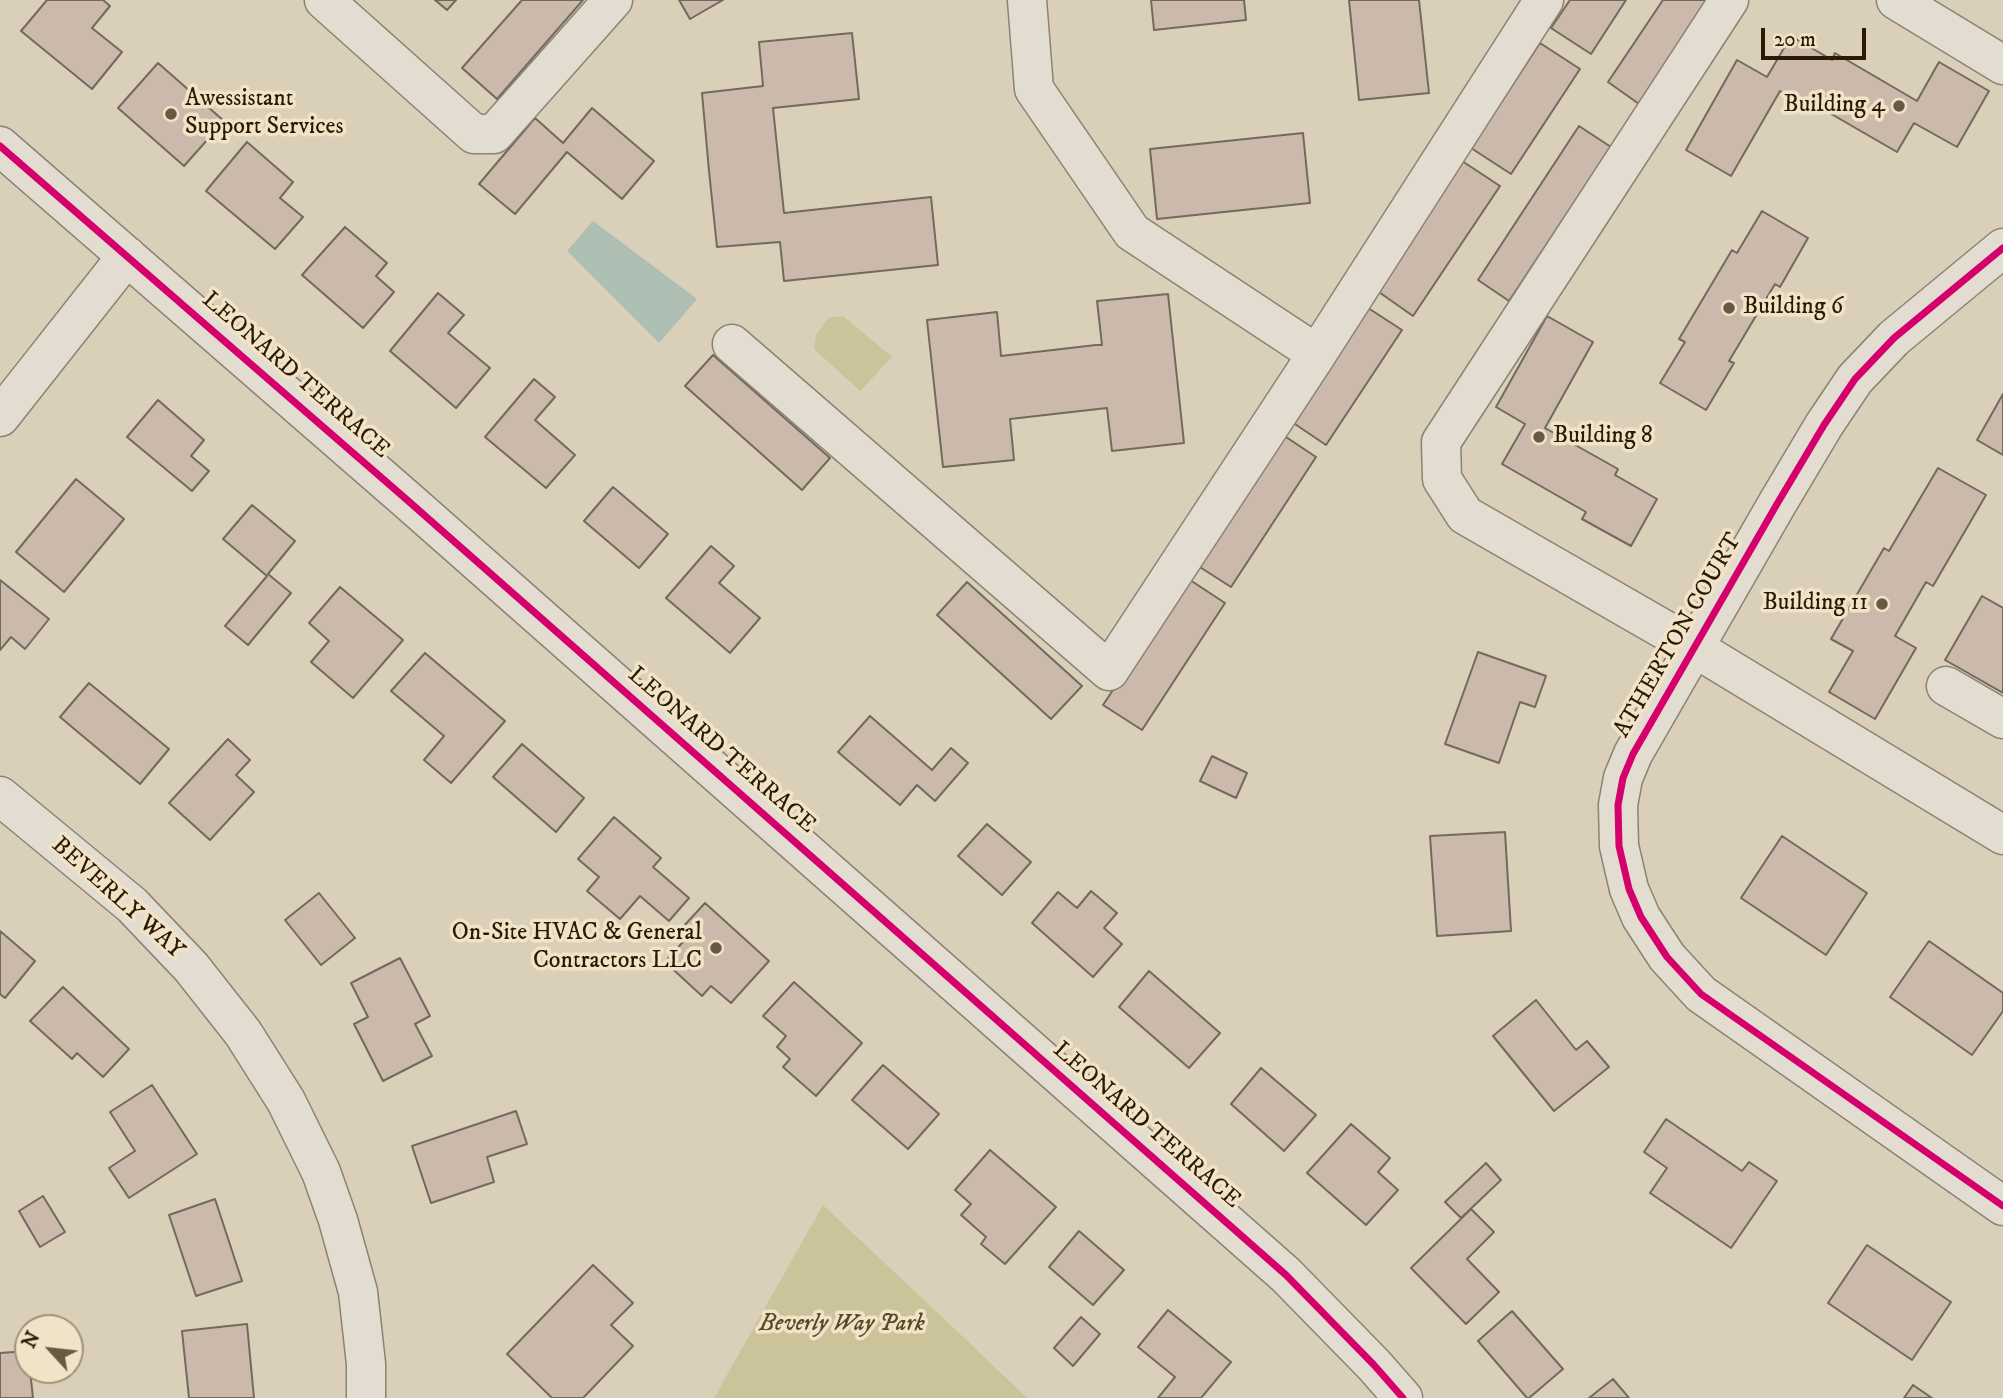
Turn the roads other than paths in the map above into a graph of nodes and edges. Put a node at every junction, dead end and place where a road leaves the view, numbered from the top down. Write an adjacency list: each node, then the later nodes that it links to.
1 (324, 0): 2 (street)
2 (613, 0)
3 (1027, 0): 12 (street)
4 (1544, 0): 12 (street)
5 (1729, 0): 14 (street)
6 (1896, 0): 7 (street)
7 (2003, 65)
8 (0, 146): 10 (street, LEONARD TERRACE)
9 (2003, 248): 14 (street, ATHERTON COURT)
10 (127, 256): 13 (street); 21 (street, LEONARD TERRACE)
11 (732, 344): 12 (street)
12 (1317, 354)
13 (0, 417)
14 (1693, 647): 18 (street); 19 (street, ATHERTON COURT)
15 (1946, 686): 16 (street)
16 (2003, 719)
17 (0, 796): 20 (street, BEVERLY WAY)
18 (2003, 835)
19 (2003, 1206)
20 (366, 1398)
21 (1403, 1398)

